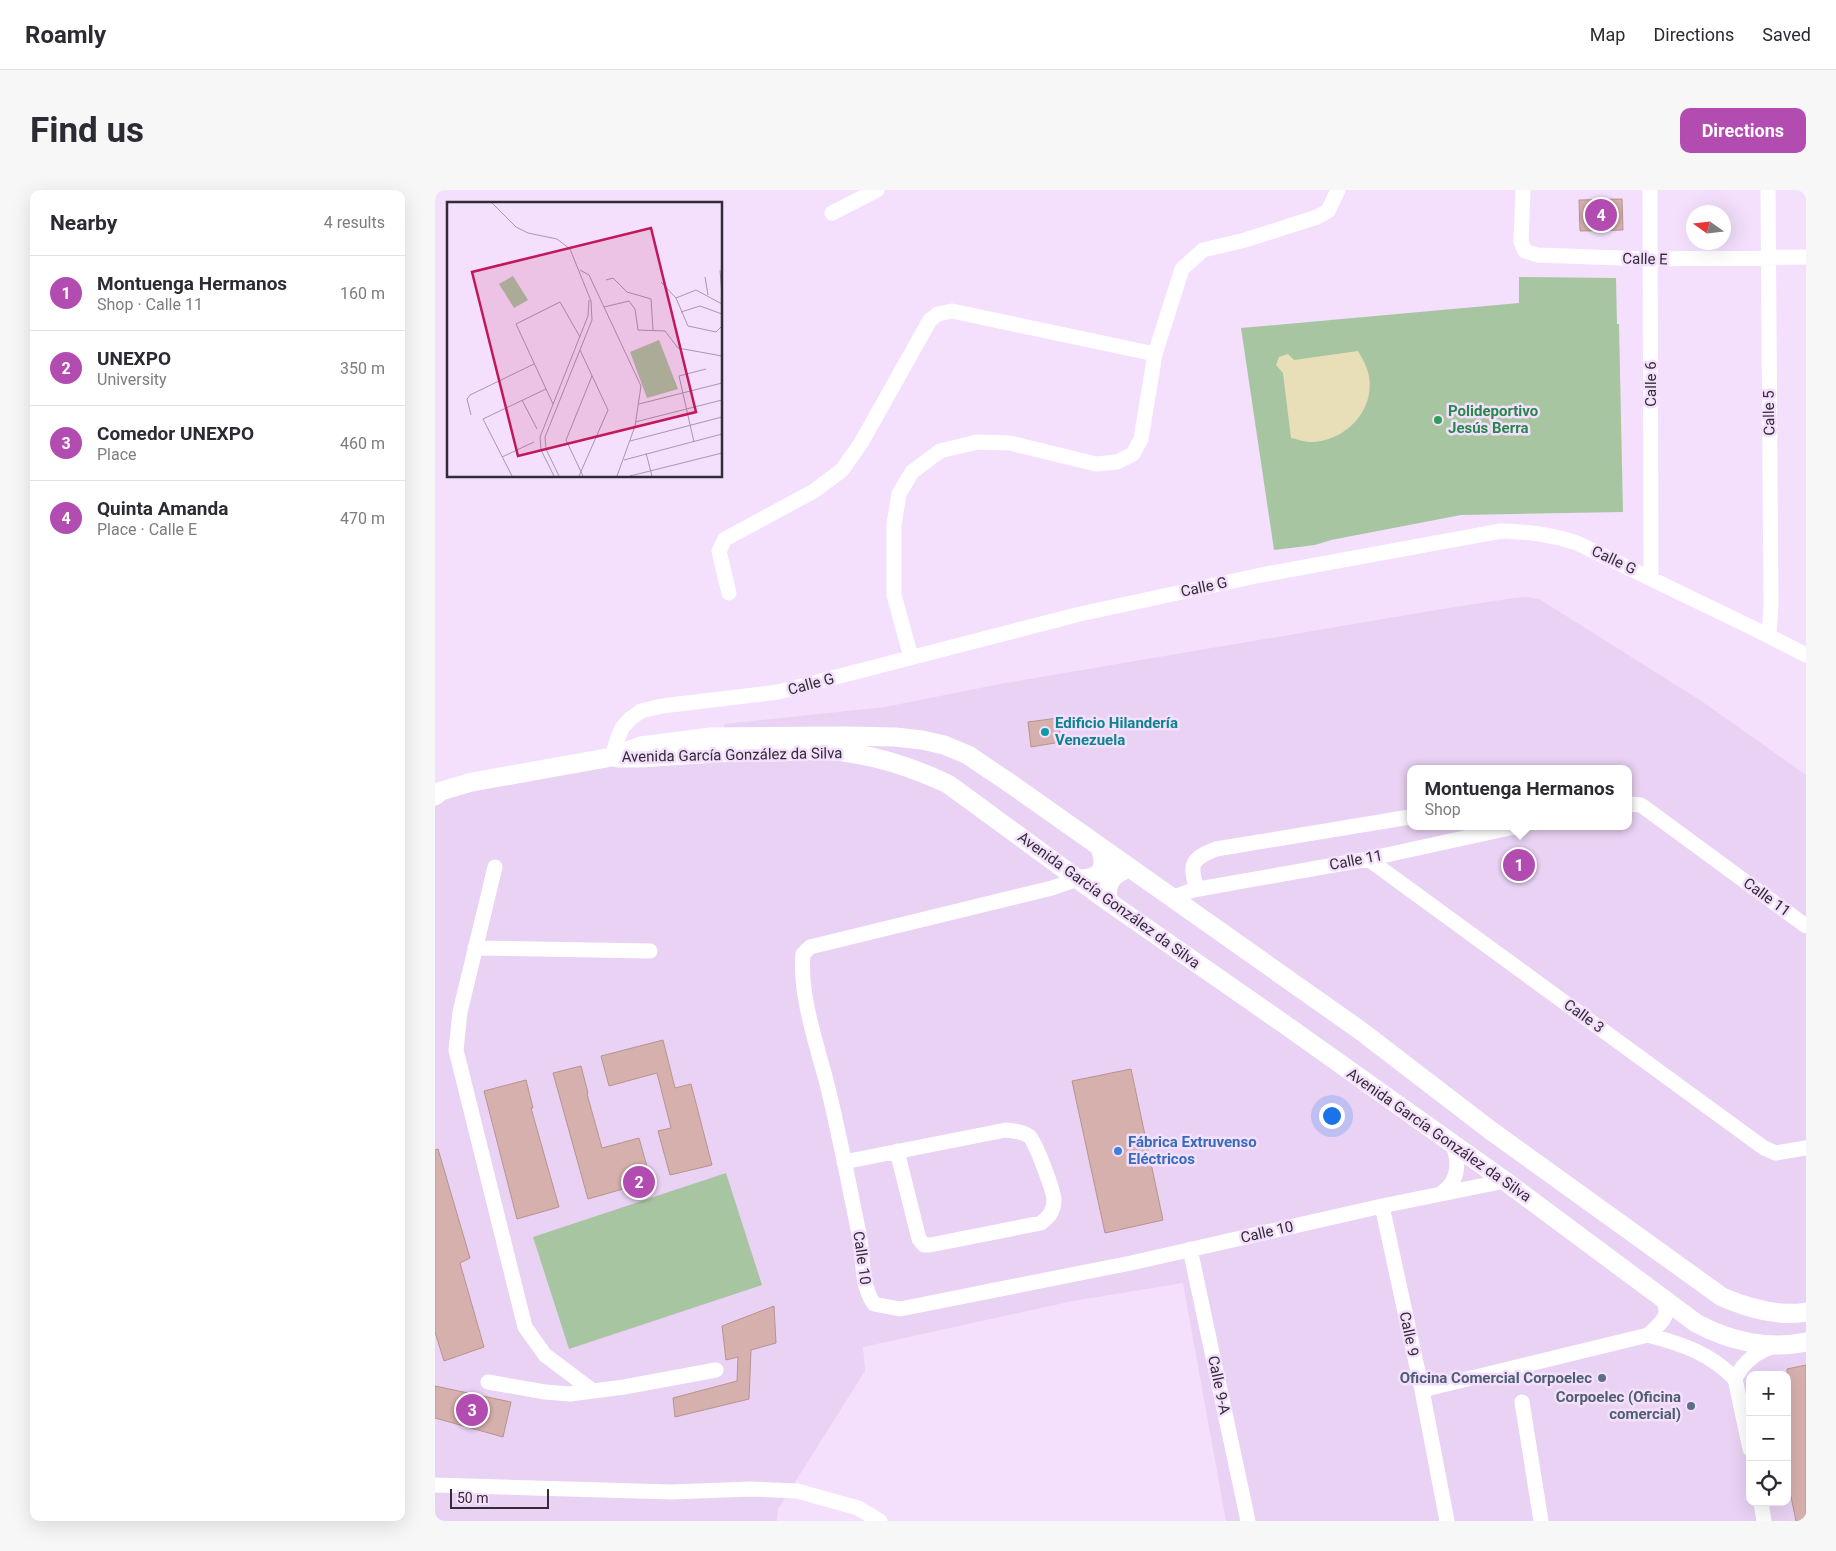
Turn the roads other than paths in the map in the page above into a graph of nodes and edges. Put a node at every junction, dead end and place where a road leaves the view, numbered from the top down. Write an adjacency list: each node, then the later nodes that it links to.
1 (877, 190): 6 (street)
2 (1338, 190): 10 (street)
3 (1523, 190): 9 (street, Calle E)
4 (1650, 190): 9 (street, Calle 6)
5 (1768, 190): 8 (street, Calle 5)
6 (832, 213)
7 (1806, 257): 8 (street, Calle E)
8 (1768, 258): 9 (street, Calle E); 13 (street, Calle 5)
9 (1650, 260): 11 (street, Calle 6)
10 (1155, 354): 12 (street); 15 (street)
11 (1651, 578): 13 (street, Calle G); 15 (street, Calle G)
12 (729, 593)
13 (1769, 636): 14 (street, Calle G)
14 (1806, 655)
15 (911, 657): 16 (street, Calle G)
16 (612, 757): 17 (main road); 21 (main road, Avenida García González da Silva); 25 (main road, Avenida García González da Silva)
17 (435, 796)
18 (1632, 804): 30 (street, Calle 11)
19 (1407, 817): 26 (street)
20 (1501, 830): 22 (street, Calle 11)
21 (1099, 846): 24 (main road, Avenida García González da Silva); 25 (main road)
22 (1368, 859): 26 (street, Calle 11); 34 (street, Calle 3)
23 (495, 867): 31 (street)
24 (1129, 868): 27 (main road, Avenida García González da Silva); 28 (main road)
25 (1078, 879): 28 (main road, Avenida García González da Silva); 36 (street, Calle 10)
26 (1195, 890): 27 (street, Calle 11); 29 (street)
27 (1172, 898): 29 (main road, Avenida García González da Silva)
28 (1109, 902): 33 (main road, Avenida García González da Silva)
29 (1188, 909): 42 (main road, Avenida García González da Silva)
30 (1806, 926)
31 (475, 948): 32 (street); 50 (street)
32 (650, 952)
33 (1452, 1143): 37 (main road, Avenida García González da Silva); 38 (street)
34 (1806, 1148)
35 (897, 1151): 35 (street); 36 (street)
36 (845, 1162): 40 (street, Calle 10)
37 (1505, 1180): 38 (street, Calle 10); 41 (main road, Avenida García González da Silva)
38 (1440, 1194): 39 (street, Calle 10)
39 (1382, 1206): 40 (street, Calle 10); 49 (street, Calle 9)
40 (1190, 1249): 56 (street, Calle 9-A)
41 (1659, 1294): 43 (street); 45 (main road, Avenida García González da Silva)
42 (1806, 1312)
43 (1648, 1335): 47 (street); 49 (street)
44 (1806, 1342): 45 (main road, Avenida García González da Silva)
45 (1785, 1344): 47 (street)
46 (716, 1370): 50 (street)
47 (1735, 1379): 52 (street)
48 (488, 1382): 50 (street)
49 (1421, 1390): 57 (street, Calle 9)
50 (593, 1391)
51 (1522, 1402): 58 (street)
52 (1746, 1430)
53 (435, 1485): 55 (street)
54 (1762, 1506): 59 (street)
55 (881, 1521)
56 (1248, 1521)
57 (1447, 1521)
58 (1541, 1521)
59 (1764, 1521)

